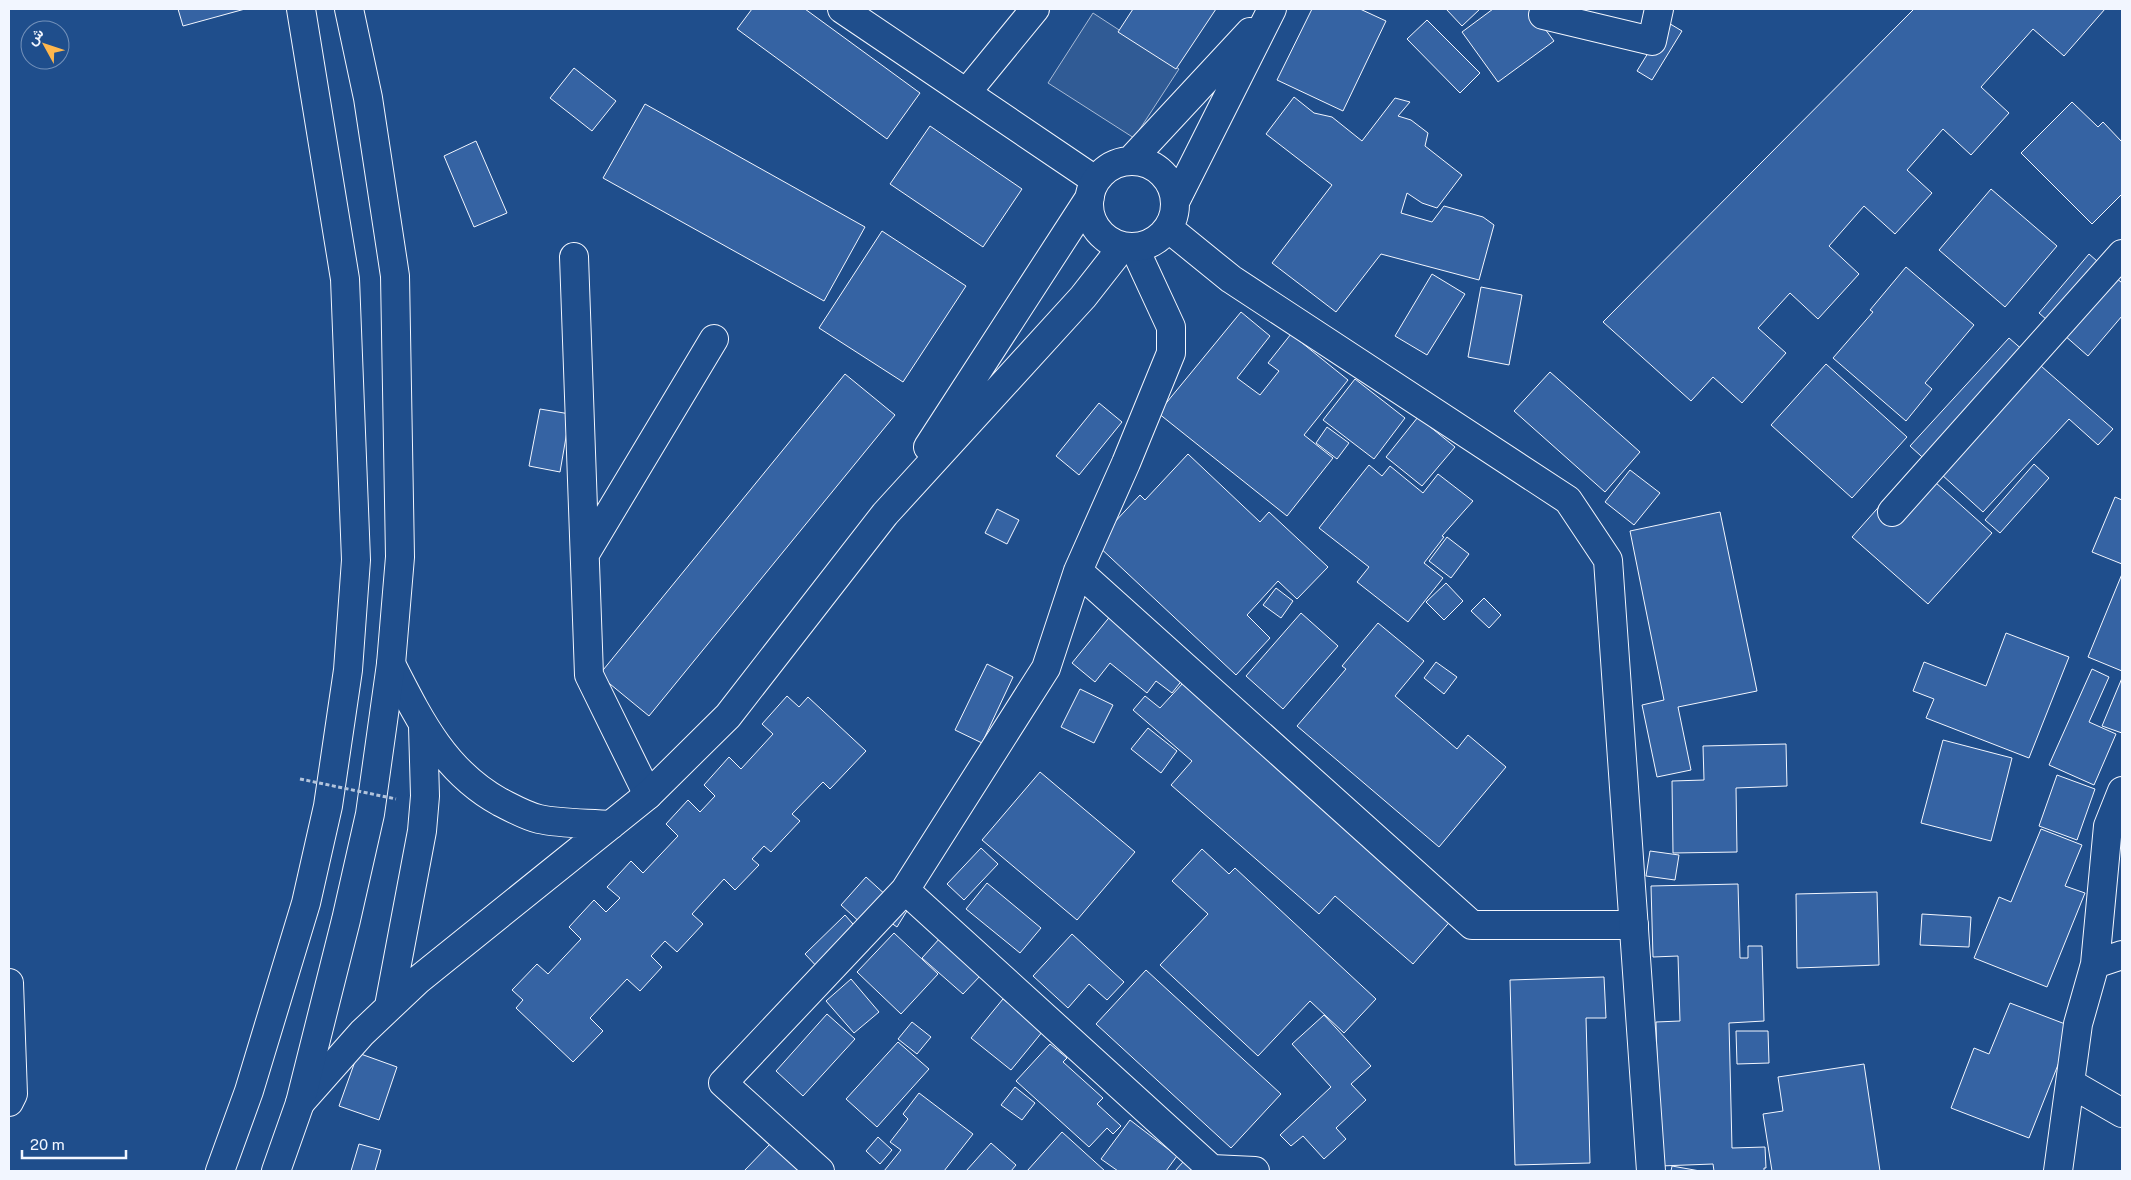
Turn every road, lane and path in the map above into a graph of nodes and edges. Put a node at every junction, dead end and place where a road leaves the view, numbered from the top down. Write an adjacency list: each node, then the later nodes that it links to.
1 (301, 9): 39 (main road)
2 (350, 9): 21 (main road)
3 (842, 9): 8 (main road)
4 (1036, 9): 8 (main road)
5 (1272, 9): 9 (main road); 11 (main road)
6 (1659, 9): 7 (main road)
7 (1543, 14)
8 (967, 92): 10 (main road)
9 (1131, 160): 10 (main road); 11 (main road)
10 (1093, 189): 13 (main road); 18 (main road)
11 (1175, 202): 12 (main road)
12 (1168, 228): 13 (main road); 29 (main road)
13 (1128, 247): 18 (main road); 20 (main road)
14 (2122, 254): 17 (main road)
15 (574, 257): 19 (main road)
16 (714, 339): 19 (main road)
17 (1892, 512)
18 (885, 514): 25 (main road)
19 (585, 554): 25 (main road)
20 (1078, 572): 28 (main road); 29 (main road)
21 (391, 664): 22 (main road); 36 (main road)
22 (423, 726): 27 (main road); 33 (main road)
23 (300, 779): 26 (path, bridge)
24 (2122, 790): 31 (main road)
25 (648, 795): 27 (main road)
26 (396, 799)
27 (611, 825): 33 (main road)
28 (905, 890): 38 (main road); 41 (main road)
29 (1634, 925): 43 (main road)
30 (2122, 955): 31 (main road)
31 (2095, 964): 34 (main road)
32 (9, 983): 35 (main road)
33 (389, 1006): 36 (main road)
34 (2070, 1083): 37 (main road); 44 (main road)
35 (9, 1102)
36 (300, 1103): 40 (main road)
37 (2122, 1113)
38 (1213, 1170): 42 (main road)
39 (220, 1171)
40 (276, 1171)
41 (820, 1171)
42 (1255, 1171)
43 (1651, 1171)
44 (2058, 1171)

